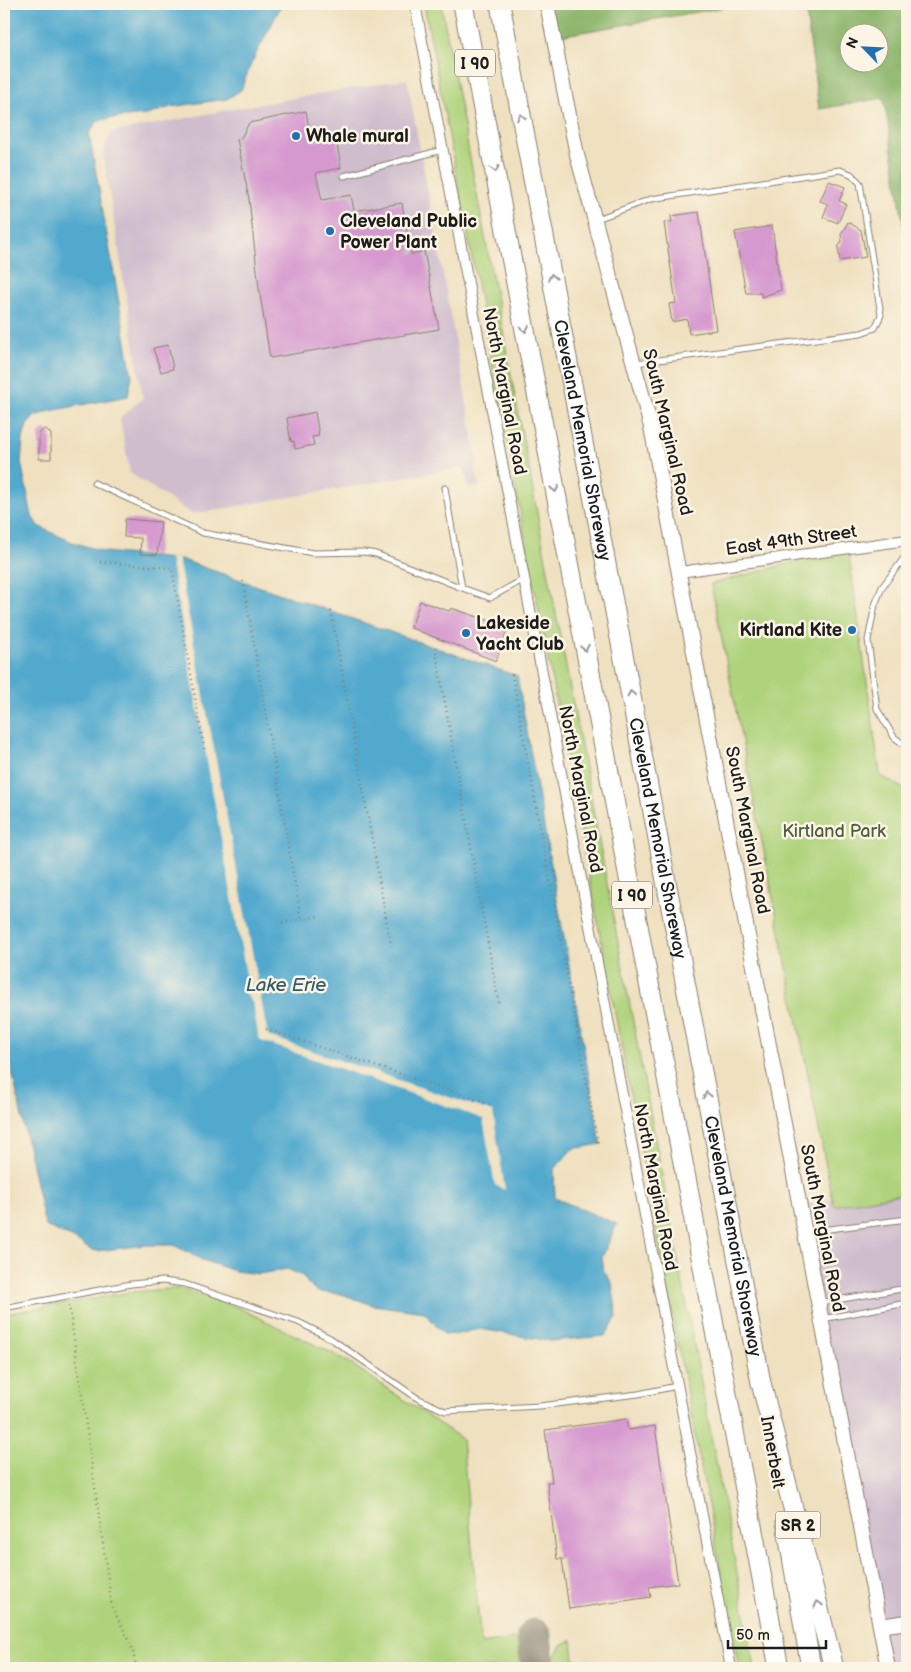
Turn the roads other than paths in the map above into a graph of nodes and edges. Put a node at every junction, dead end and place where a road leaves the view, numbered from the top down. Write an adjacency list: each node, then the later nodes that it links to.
1 (415, 4): 5 (street, North Marginal Road)
2 (463, 4): 31 (highway, Cleveland Memorial Shoreway / I 90, one-way to 31)
3 (500, 4): 26 (highway, Cleveland Memorial Shoreway / I 90, one-way to 3)
4 (547, 4): 7 (street, South Marginal Road)
5 (443, 150): 6 (lane); 14 (street, North Marginal Road)
6 (344, 176)
7 (594, 220): 8 (street, South Marginal Road); 8 (lane)
8 (633, 364): 13 (street, South Marginal Road)
9 (94, 483): 15 (lane)
10 (445, 488): 15 (lane)
11 (907, 540): 13 (street, East 49th Street)
12 (907, 554): 16 (lane)
13 (680, 572): 18 (street, South Marginal Road)
14 (524, 579): 15 (lane); 27 (street, North Marginal Road)
15 (462, 588)
16 (907, 747)
17 (907, 1219): 18 (lane)
18 (805, 1232): 21 (street, South Marginal Road)
19 (907, 1288): 21 (lane)
20 (907, 1303): 23 (lane)
21 (818, 1304): 23 (street, South Marginal Road)
22 (4, 1308): 27 (lane)
23 (822, 1319): 29 (street, South Marginal Road)
24 (907, 1352): 25 (lane)
25 (907, 1372)
26 (762, 1383): 32 (highway, Innerbelt / I 90); 33 (highway, Cleveland Memorial Shoreway / SR 2, one-way to 26)
27 (676, 1386): 30 (street, North Marginal Road)
28 (907, 1622): 29 (street)
29 (880, 1626): 34 (street, South Marginal Road)
30 (731, 1668)
31 (779, 1668)
32 (811, 1668)
33 (834, 1668)
34 (888, 1668)

